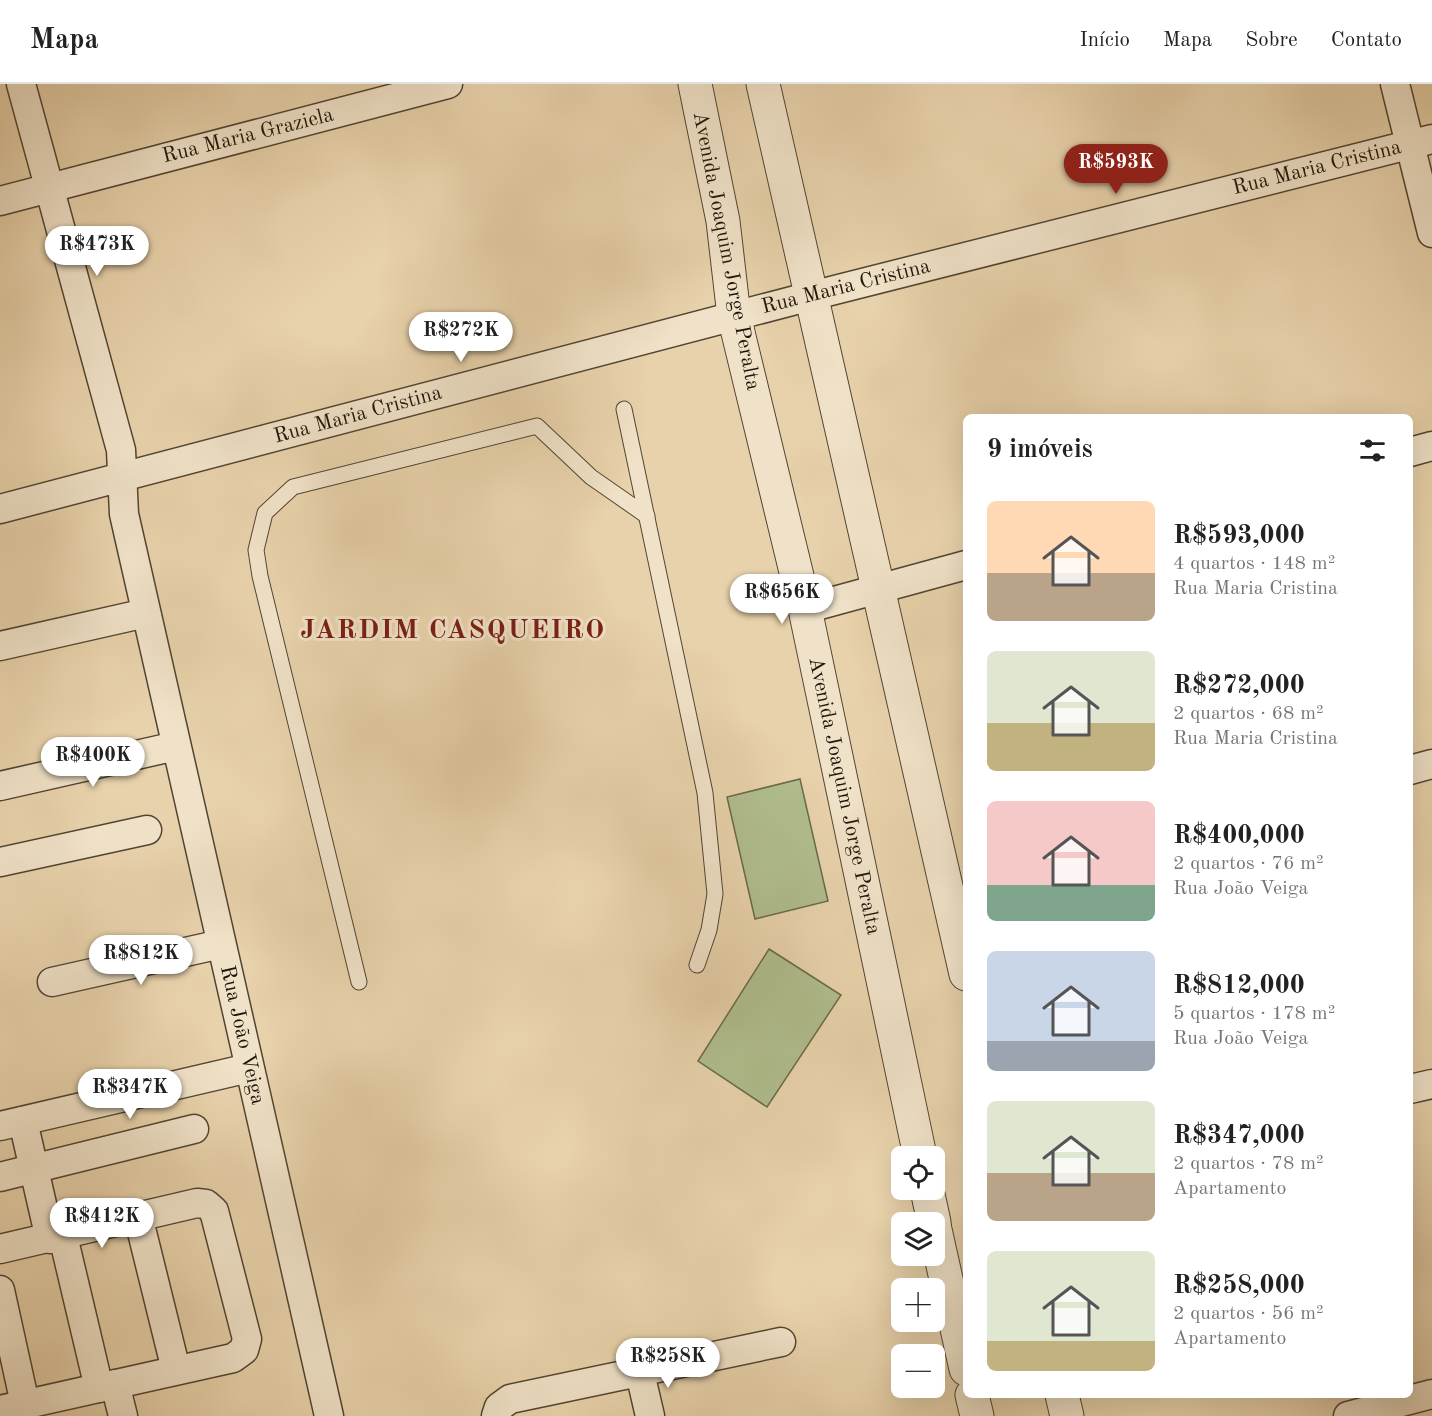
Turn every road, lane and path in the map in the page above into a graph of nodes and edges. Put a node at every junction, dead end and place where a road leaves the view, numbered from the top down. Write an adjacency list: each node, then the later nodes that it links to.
1 (21, 84): 7 (street, Rua João Veiga)
2 (448, 84): 7 (street, Rua Maria Graziela)
3 (695, 84): 11 (street, Avenida Joaquim Jorge Peralta)
4 (763, 84): 10 (street)
5 (1395, 84): 6 (street)
6 (1421, 142): 9 (street); 10 (street, Rua Maria Cristina)
7 (48, 187): 8 (street, Rua Maria Graziela); 15 (street, Rua João Veiga)
8 (0, 201)
9 (1432, 233)
10 (811, 296): 11 (street, Rua Maria Cristina); 19 (street)
11 (734, 316): 15 (street, Rua Maria Cristina); 20 (street, Avenida Joaquim Jorge Peralta)
12 (624, 409): 17 (lane)
13 (1432, 446): 14 (street)
14 (1413, 451)
15 (122, 477): 16 (street, Rua Maria Cristina); 21 (street, Rua João Veiga)
16 (0, 510)
17 (647, 516): 32 (lane); 34 (lane)
18 (963, 566): 19 (street)
19 (878, 588): 20 (street); 29 (street)
20 (805, 609): 40 (street, Avenida Joaquim Jorge Peralta)
21 (146, 613): 22 (street); 23 (street, Rua João Veiga)
22 (0, 646)
23 (176, 746): 26 (street); 30 (street, Rua João Veiga)
24 (1432, 764): 25 (street)
25 (1413, 769)
26 (0, 786)
27 (147, 830): 28 (street)
28 (0, 862)
29 (956, 885): 31 (street)
30 (221, 944): 33 (street); 35 (street, Rua João Veiga)
31 (963, 947)
32 (697, 965)
33 (52, 982)
34 (359, 982)
35 (249, 1068): 38 (street); 58 (street, Rua João Veiga)
36 (1432, 1084): 37 (street)
37 (1413, 1088)
38 (11, 1124): 41 (street)
39 (194, 1129): 41 (street)
40 (918, 1146)
41 (34, 1169): 42 (street); 44 (street)
42 (0, 1177)
43 (138, 1216): 44 (street); 50 (street); 50 (street)
44 (57, 1237): 45 (street); 52 (street)
45 (0, 1249)
46 (943, 1266): 49 (street)
47 (0, 1290): 56 (street)
48 (781, 1342): 51 (street)
49 (963, 1355)
50 (176, 1370): 52 (street)
51 (640, 1373): 59 (street); 60 (street)
52 (107, 1386): 56 (street); 57 (street)
53 (1432, 1394): 63 (street)
54 (973, 1398): 61 (street)
55 (1063, 1398): 62 (street)
56 (13, 1407)
57 (123, 1416)
58 (329, 1416)
59 (496, 1416)
60 (650, 1416)
61 (977, 1416)
62 (1066, 1416)
63 (1348, 1416)

